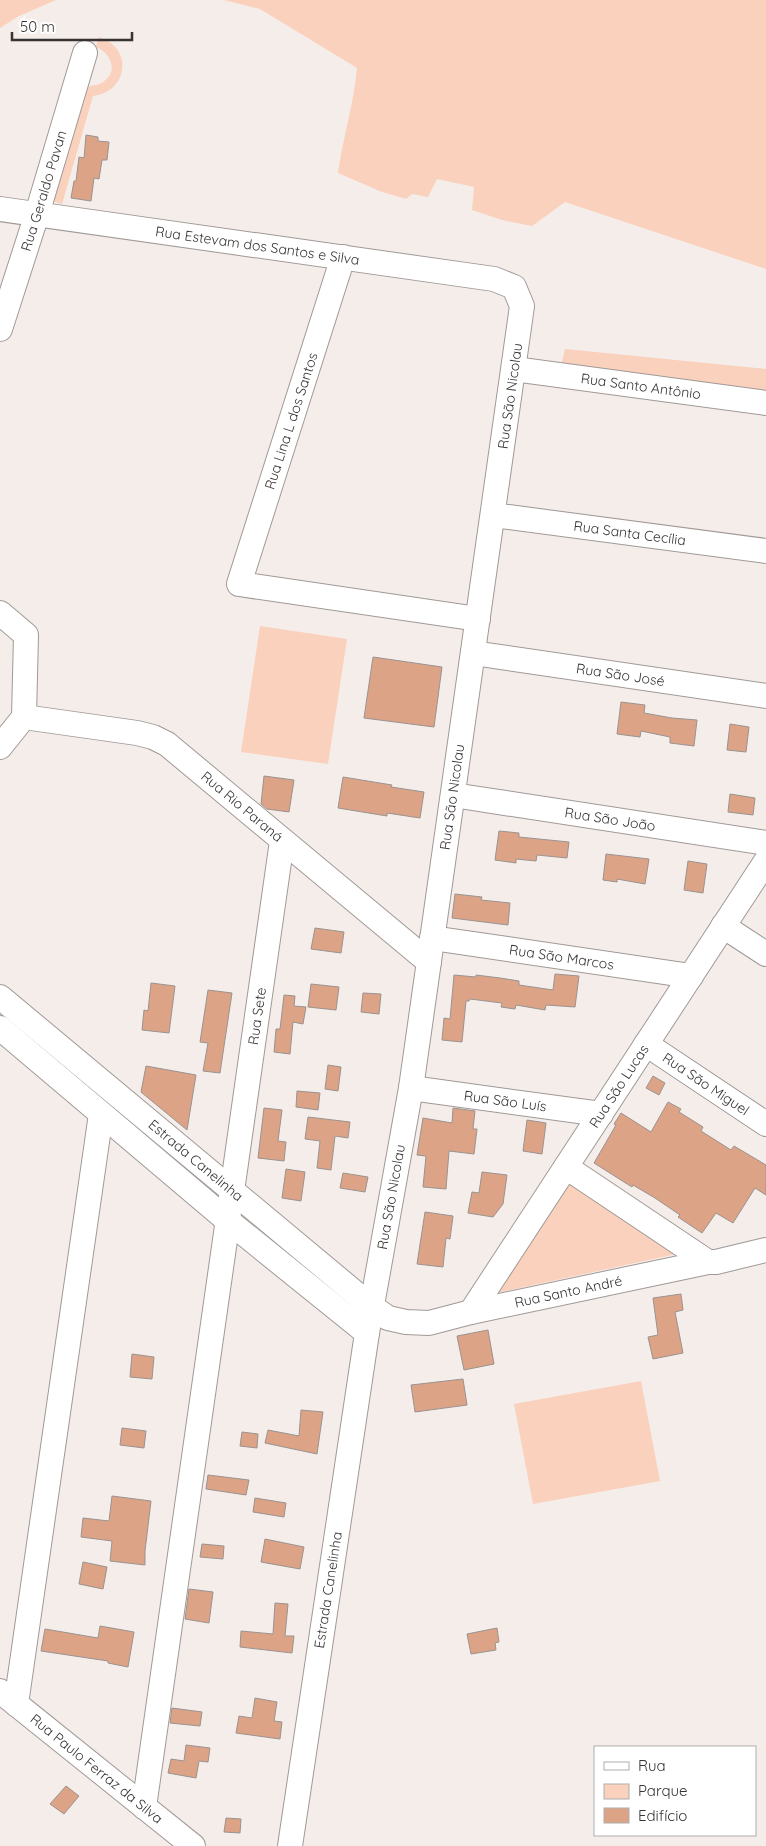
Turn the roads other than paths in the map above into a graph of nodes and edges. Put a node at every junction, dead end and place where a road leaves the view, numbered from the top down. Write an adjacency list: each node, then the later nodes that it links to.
1 (85, 52): 3 (street, Rua Geraldo Pavan)
2 (0, 209): 3 (street, Rua Estevam dos Santos e Silva)
3 (37, 214): 4 (street, Rua Estevam dos Santos e Silva); 6 (street, Rua Geraldo Pavan)
4 (343, 257): 5 (street, Rua Estevam dos Santos e Silva); 12 (street, Rua Lina L dos Santos)
5 (514, 287): 7 (street, Rua São Nicolau)
6 (0, 329)
7 (514, 369): 8 (street, Rua Santo Antônio); 9 (street, Rua São Nicolau)
8 (766, 403)
9 (493, 515): 10 (street, Rua Santa Cecília); 12 (street, Rua São Nicolau)
10 (766, 551)
11 (0, 613): 15 (street)
12 (478, 619): 13 (street, Rua São Nicolau)
13 (473, 653): 14 (street, Rua São José); 17 (street, Rua São Nicolau)
14 (766, 696)
15 (24, 717): 16 (street); 18 (street, Rua Rio Paraná)
16 (0, 747)
17 (453, 795): 19 (street, Rua São João); 22 (street, Rua São Nicolau)
18 (282, 841): 24 (street, Rua Rio Paraná); 34 (street, Rua Sete)
19 (766, 843)
20 (766, 861): 21 (street, Rua São Lucas)
21 (723, 926): 23 (street); 25 (street, Rua São Lucas)
22 (432, 938): 24 (street, Rua São Nicolau); 25 (street, Rua São Marcos)
23 (766, 954)
24 (429, 962): 29 (street, Rua São Nicolau)
25 (690, 976): 28 (street, Rua São Lucas)
26 (0, 997): 34 (street, Estrada Canelinha)
27 (0, 1028): 30 (street, Estrada Canelinha)
28 (646, 1044): 31 (street, Rua São Lucas); 32 (street, Rua São Miguel)
29 (411, 1088): 31 (street, Rua São Luís); 38 (street, Rua São Nicolau)
30 (101, 1114): 35 (street, Estrada Canelinha); 41 (street)
31 (601, 1114): 33 (street, Rua São Lucas)
32 (766, 1124)
33 (566, 1167): 37 (street); 39 (street, Rua São Lucas)
34 (233, 1192): 35 (street, Rua Sete); 38 (street, Estrada Canelinha)
35 (227, 1220): 40 (street, Estrada Canelinha); 42 (street, Rua Sete)
36 (766, 1250): 37 (street, Rua Santo André)
37 (708, 1262): 39 (street, Rua Santo André)
38 (372, 1307): 39 (street, Rua Santo André); 40 (street, Estrada Canelinha)
39 (471, 1312)
40 (367, 1333): 44 (street, Estrada Canelinha)
41 (8, 1698): 42 (street, Rua Paulo Ferraz da Silva)
42 (144, 1807): 43 (street, Rua Paulo Ferraz da Silva)
43 (193, 1846)
44 (290, 1846)

